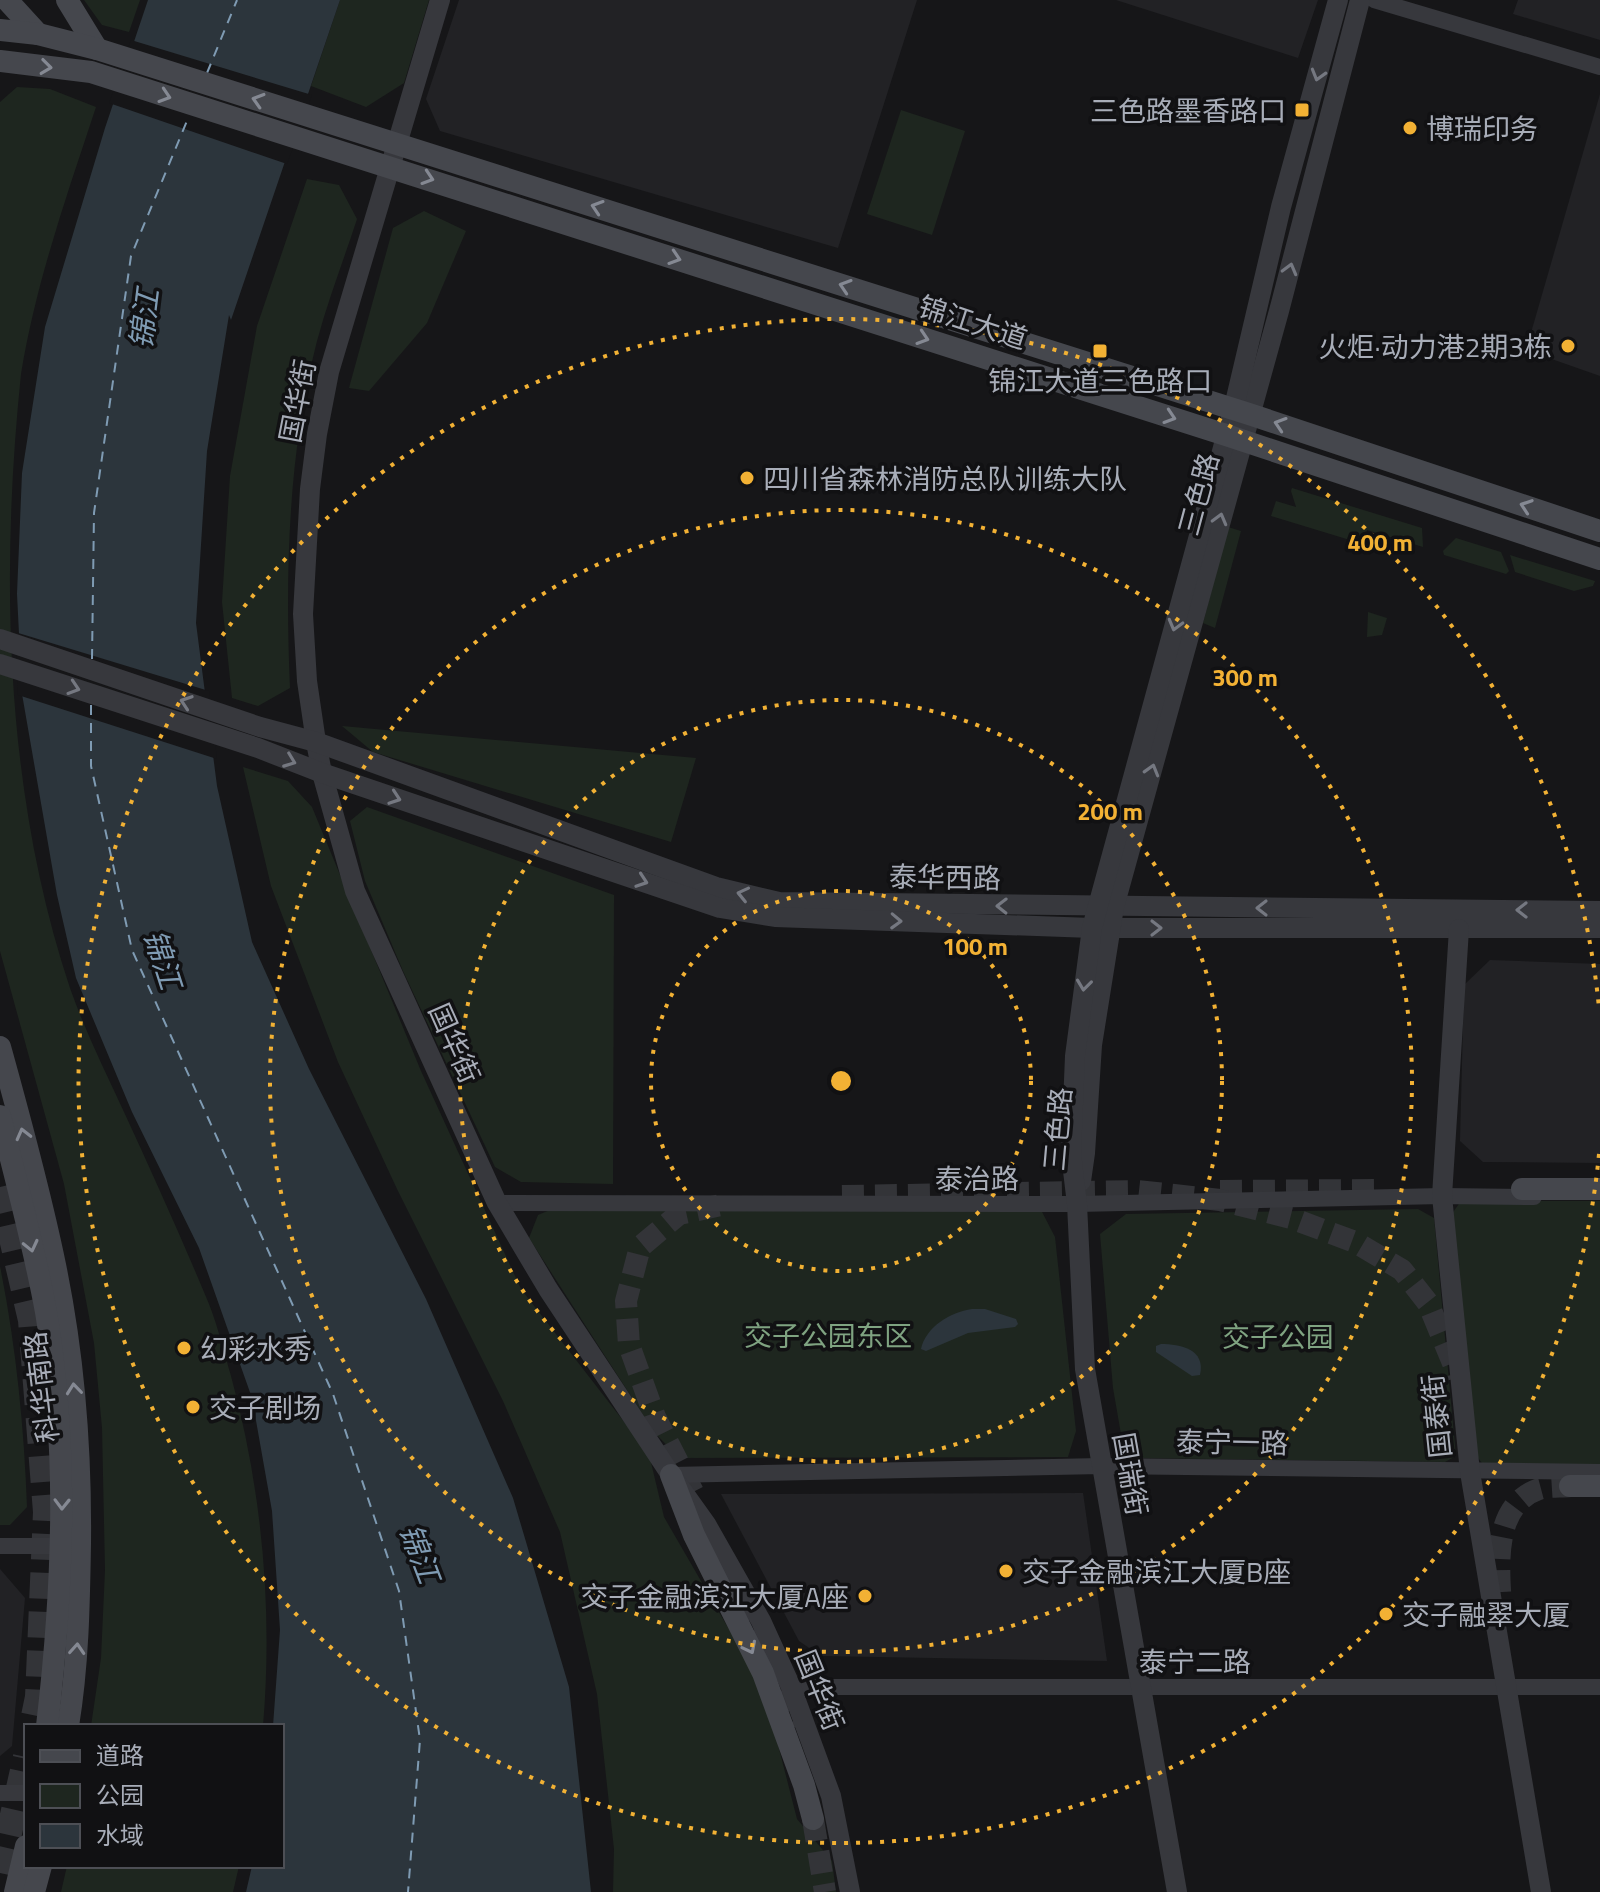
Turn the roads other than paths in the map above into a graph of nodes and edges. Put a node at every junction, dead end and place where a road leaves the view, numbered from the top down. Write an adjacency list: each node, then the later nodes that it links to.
1 (7, 0): 8 (main road)
2 (67, 0): 9 (main road)
3 (440, 0): 12 (street, 国华街)
4 (1338, 0): 14 (street, 三色路, one-way to 14)
5 (1360, 0): 14 (street, 三色路, one-way to 5)
6 (1374, 0): 11 (street)
7 (0, 30): 8 (main road, 锦江大道)
8 (38, 34): 9 (main road, 锦江大道)
9 (97, 49): 12 (main road, 锦江大道, one-way to 9)
10 (0, 61): 13 (main road, 锦江大道, one-way to 13)
11 (1600, 67)
12 (397, 144): 13 (street, 国华街); 14 (main road, 锦江大道, one-way to 12)
13 (390, 166): 15 (main road, 锦江大道, one-way to 15); 20 (street, 国华街)
14 (1241, 412): 15 (street, 三色路); 16 (main road, 锦江大道, one-way to 14)
15 (1234, 438): 17 (main road, 锦江大道); 23 (street, 三色路)
16 (1600, 531)
17 (1600, 559)
18 (0, 639): 20 (street, 泰华西路, one-way to 18)
19 (0, 664): 21 (street, 泰华西路, one-way to 21)
20 (316, 742): 21 (street, 国华街); 23 (street, 泰华西路, one-way to 20)
21 (322, 773): 23 (street, 泰华西路, one-way to 23); 33 (street, 国华街)
22 (1600, 911): 23 (street, 泰华西路, one-way to 23)
23 (1103, 918): 25 (street, 泰华西路, one-way to 25); 34 (street, 三色路)
24 (1600, 928): 25 (street, 泰华西路)
25 (1459, 929): 31 (street, 国泰街)
26 (0, 1047): 42 (main road, 科华南路, one-way to 26)
27 (0, 1116): 28 (main road, 科华南路)
28 (4, 1149): 42 (main road, 科华南路, one-way to 42)
29 (1522, 1189): 30 (main road)
30 (1600, 1189)
31 (1442, 1196): 32 (street, 泰治路); 34 (street, 泰治路); 36 (street, 国泰街)
32 (1600, 1198)
33 (497, 1203): 34 (street, 泰治路); 38 (street, 国华街)
34 (1077, 1204): 35 (street, 国瑞街)
35 (1101, 1466): 36 (street, 泰宁一路); 38 (street, 泰宁一路); 44 (street, 国瑞街)
36 (1470, 1472): 37 (street, 泰宁一路); 45 (street, 国泰街)
37 (1600, 1472)
38 (671, 1475): 43 (street, 国华街); 51 (main road, one-way to 51)
39 (1570, 1486): 40 (main road)
40 (1600, 1486)
41 (0, 1546): 42 (street)
42 (70, 1546): 47 (main road, 科华南路); 48 (main road, 科华南路, one-way to 42)
43 (791, 1687): 44 (street, 泰宁二路); 56 (street, 国华街)
44 (1141, 1687): 45 (street, 泰宁二路); 57 (street, 国瑞街)
45 (1505, 1687): 46 (street, 泰宁二路); 58 (street, 国泰街)
46 (1600, 1687)
47 (47, 1724)
48 (68, 1724)
49 (0, 1793): 50 (street)
50 (24, 1793)
51 (813, 1819)
52 (24, 1854): 54 (main road)
53 (40, 1868): 55 (main road)
54 (15, 1892)
55 (34, 1892)
56 (850, 1892)
57 (1177, 1892)
58 (1541, 1892)

